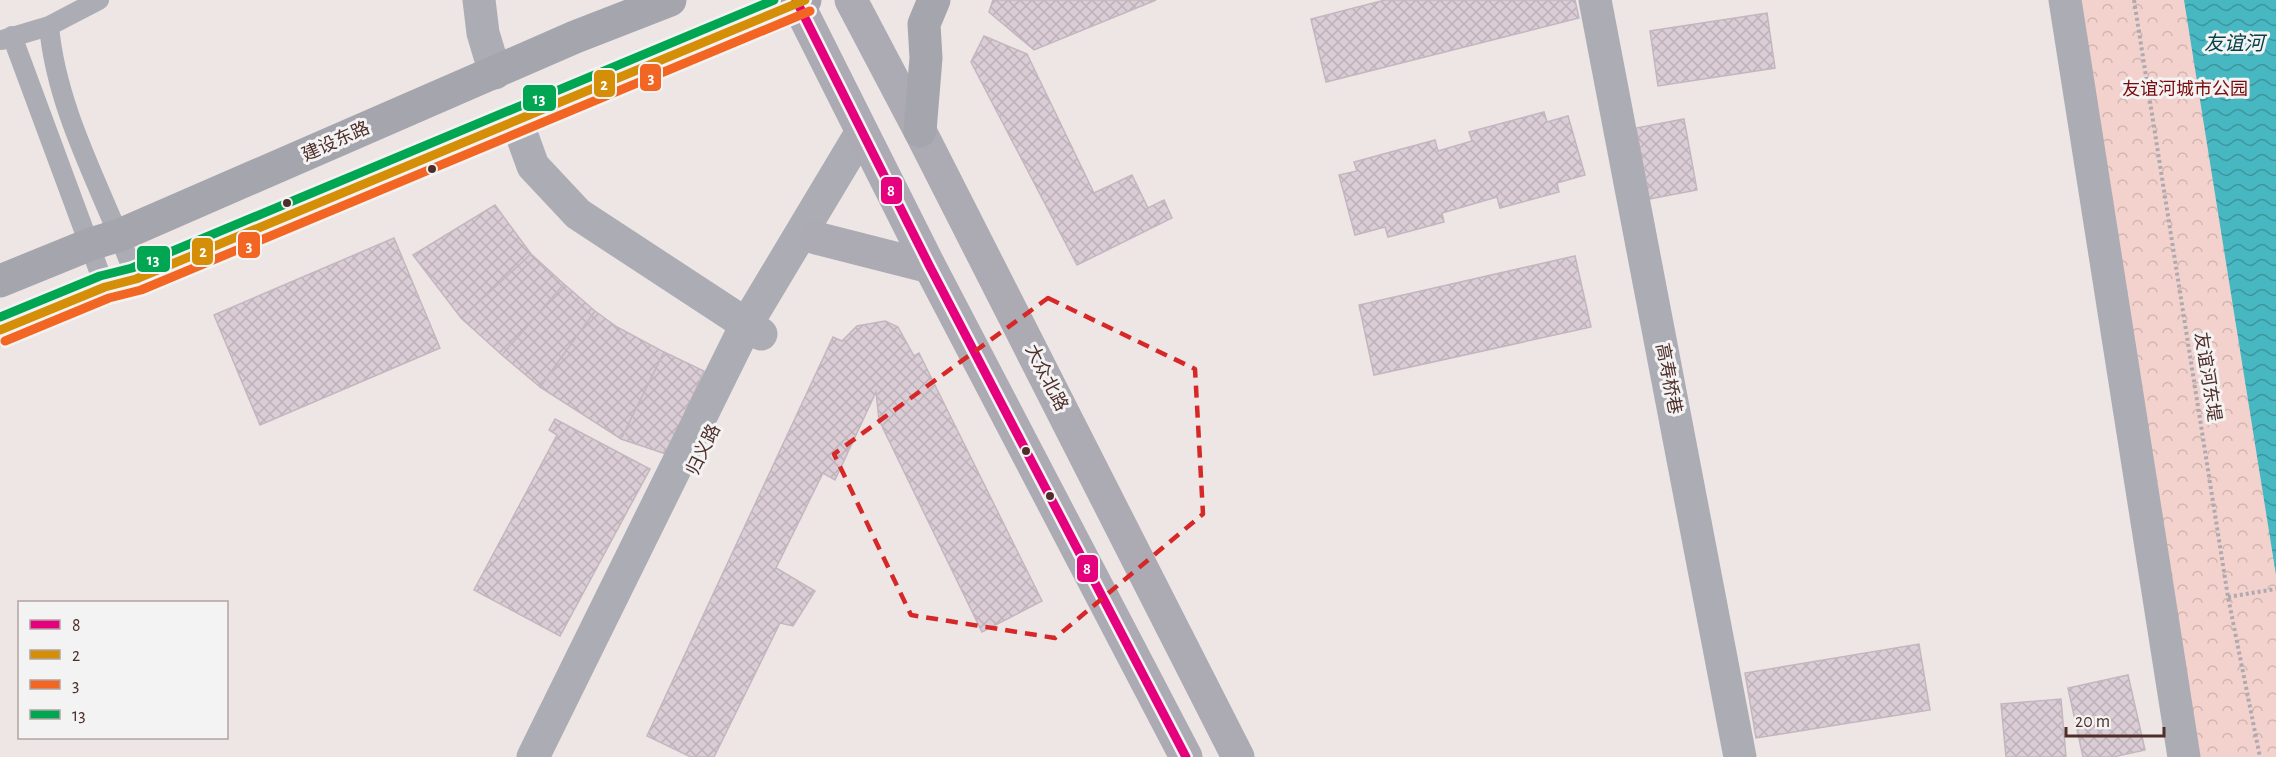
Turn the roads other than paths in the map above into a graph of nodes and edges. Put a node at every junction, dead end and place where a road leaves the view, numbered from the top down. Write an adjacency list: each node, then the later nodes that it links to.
1 (99, 0): 10 (lane)
2 (480, 0): 13 (street)
3 (621, 0): 11 (main road)
4 (670, 0): 11 (main road, 建设东路)
5 (851, 0): 15 (main road, 大众北路)
6 (934, 0): 15 (main road)
7 (1595, 0): 29 (street, 高寿桥巷)
8 (2065, 0): 30 (street)
9 (799, 1): 14 (main road); 16 (main road)
10 (49, 26): 12 (lane); 18 (lane)
11 (575, 37): 13 (main road, 建设东路)
12 (6, 38): 18 (lane)
13 (495, 73): 18 (main road, 建设东路)
14 (516, 119): 20 (main road); 23 (street)
15 (920, 131): 28 (main road, 大众北路)
16 (866, 142): 17 (street, 归义路); 19 (main road); 23 (street)
17 (816, 238): 19 (main road); 23 (street, 归义路)
18 (105, 240): 20 (lane); 21 (main road, 建设东路); 22 (lane)
19 (930, 267): 27 (main road)
20 (136, 279): 22 (main road)
21 (0, 281)
22 (105, 287): 24 (main road)
23 (753, 329): 25 (street); 26 (street, 归义路)
24 (0, 330)
25 (533, 757)
26 (553, 757)
27 (1186, 757)
28 (1238, 757)
29 (1740, 757)
30 (2184, 757)

